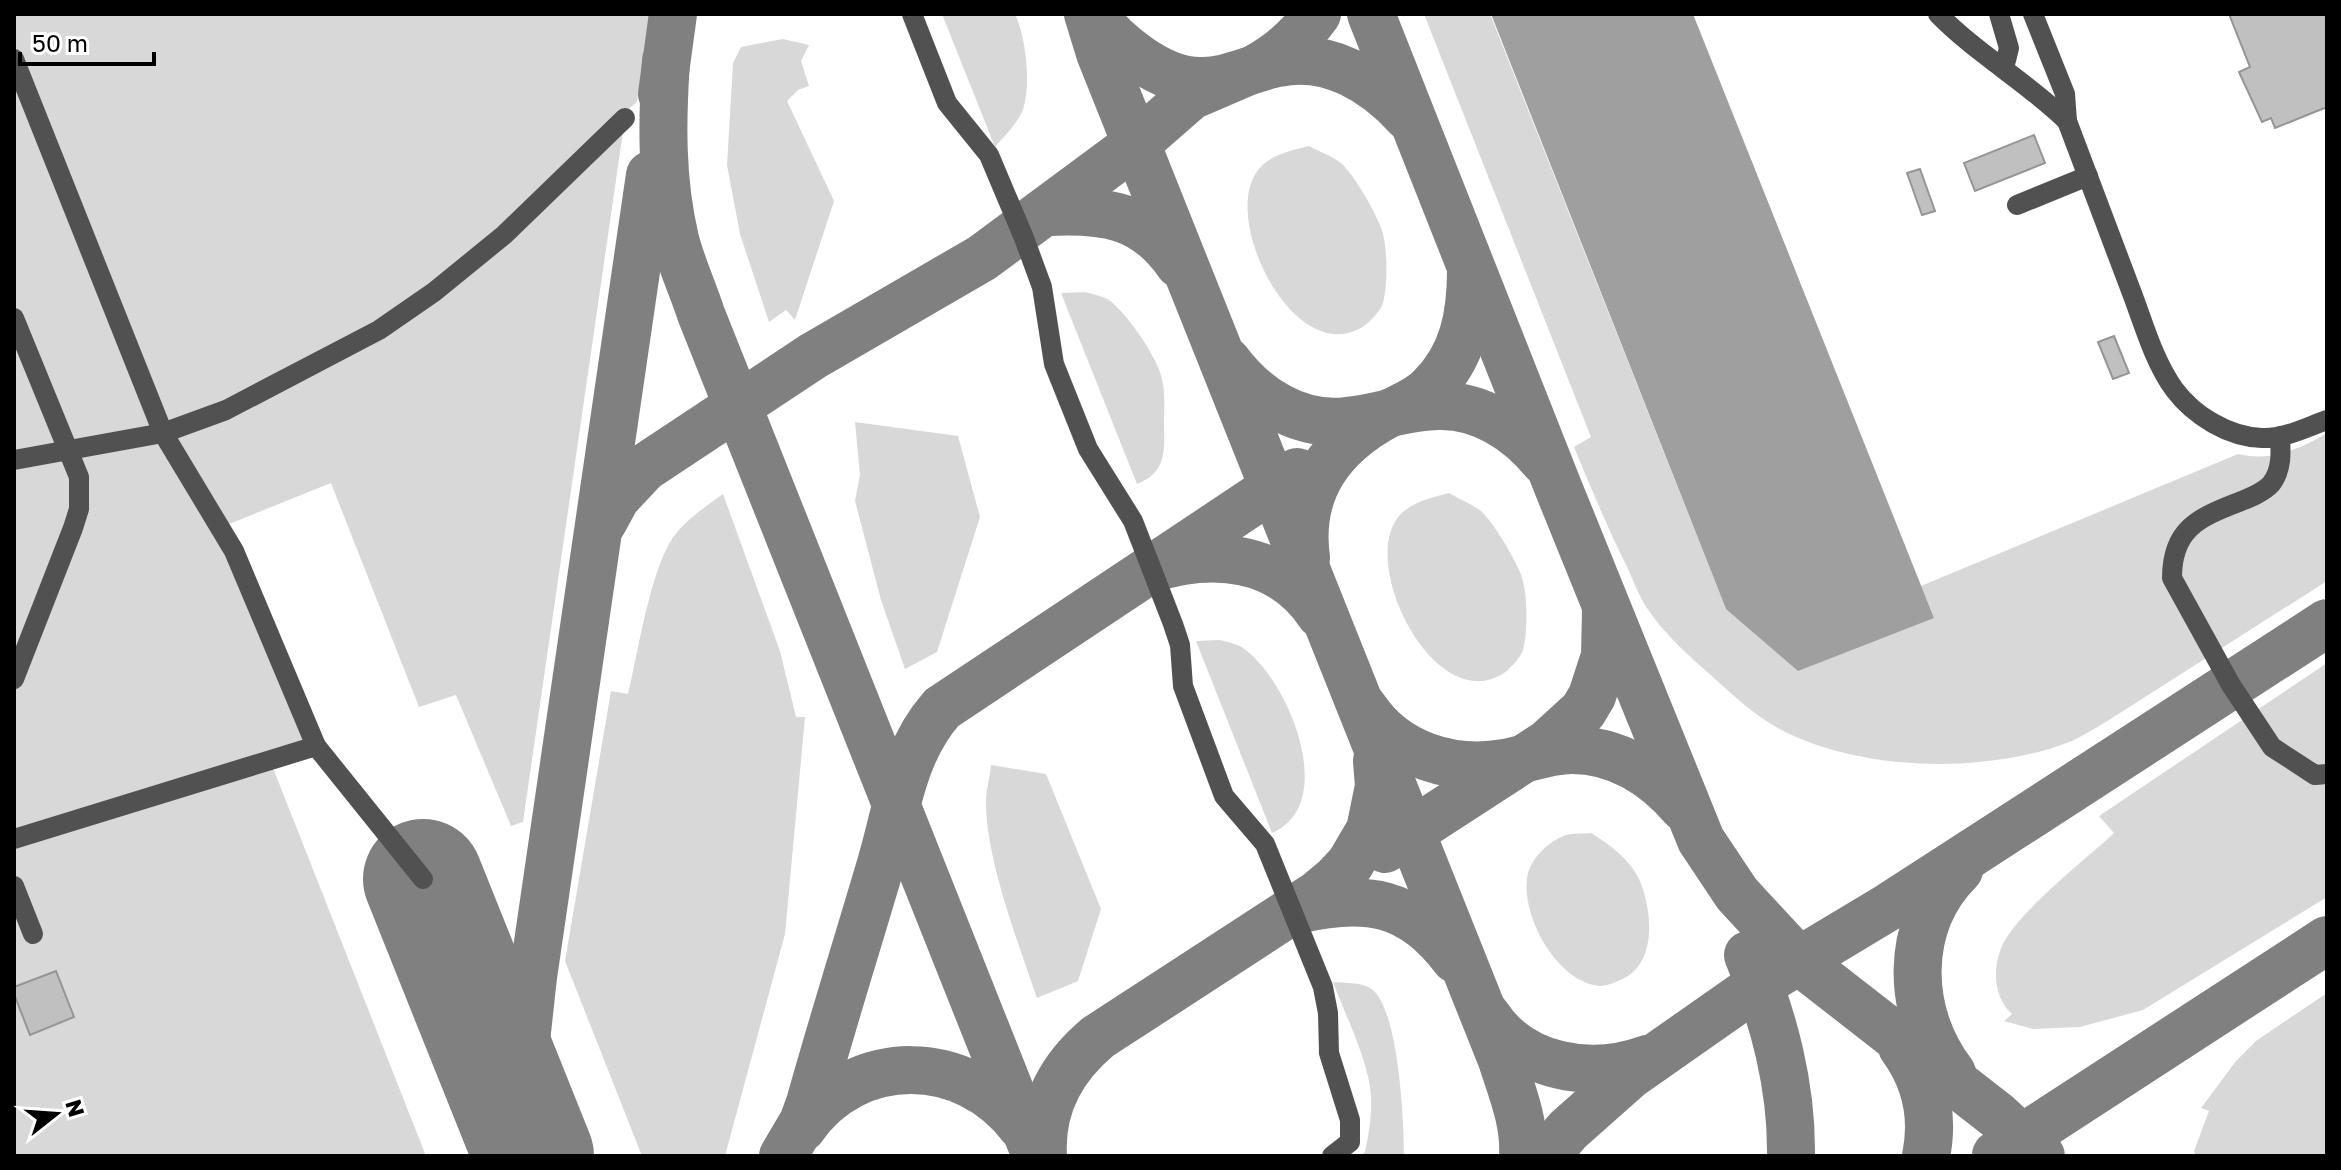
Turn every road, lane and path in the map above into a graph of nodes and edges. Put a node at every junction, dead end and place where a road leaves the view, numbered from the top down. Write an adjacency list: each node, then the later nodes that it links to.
1 (912, 14): 24 (lane)
2 (1938, 14): 6 (lane)
3 (1999, 14): 6 (lane)
4 (2033, 14): 8 (lane)
5 (14, 59): 13 (lane)
6 (2004, 68): 8 (lane)
7 (625, 118): 13 (lane)
8 (2067, 121): 9 (lane)
9 (2088, 176): 10 (lane); 14 (lane)
10 (2017, 205)
11 (14, 318): 15 (lane)
12 (2327, 420): 14 (lane)
13 (163, 433): 15 (lane); 18 (lane)
14 (2280, 436): 19 (lane)
15 (70, 451): 16 (lane); 17 (lane)
16 (14, 460)
17 (14, 679)
18 (316, 746): 20 (lane); 21 (lane)
19 (2327, 774)
20 (14, 839)
21 (423, 879)
22 (14, 886): 23 (lane)
23 (33, 934)
24 (1332, 1156)

